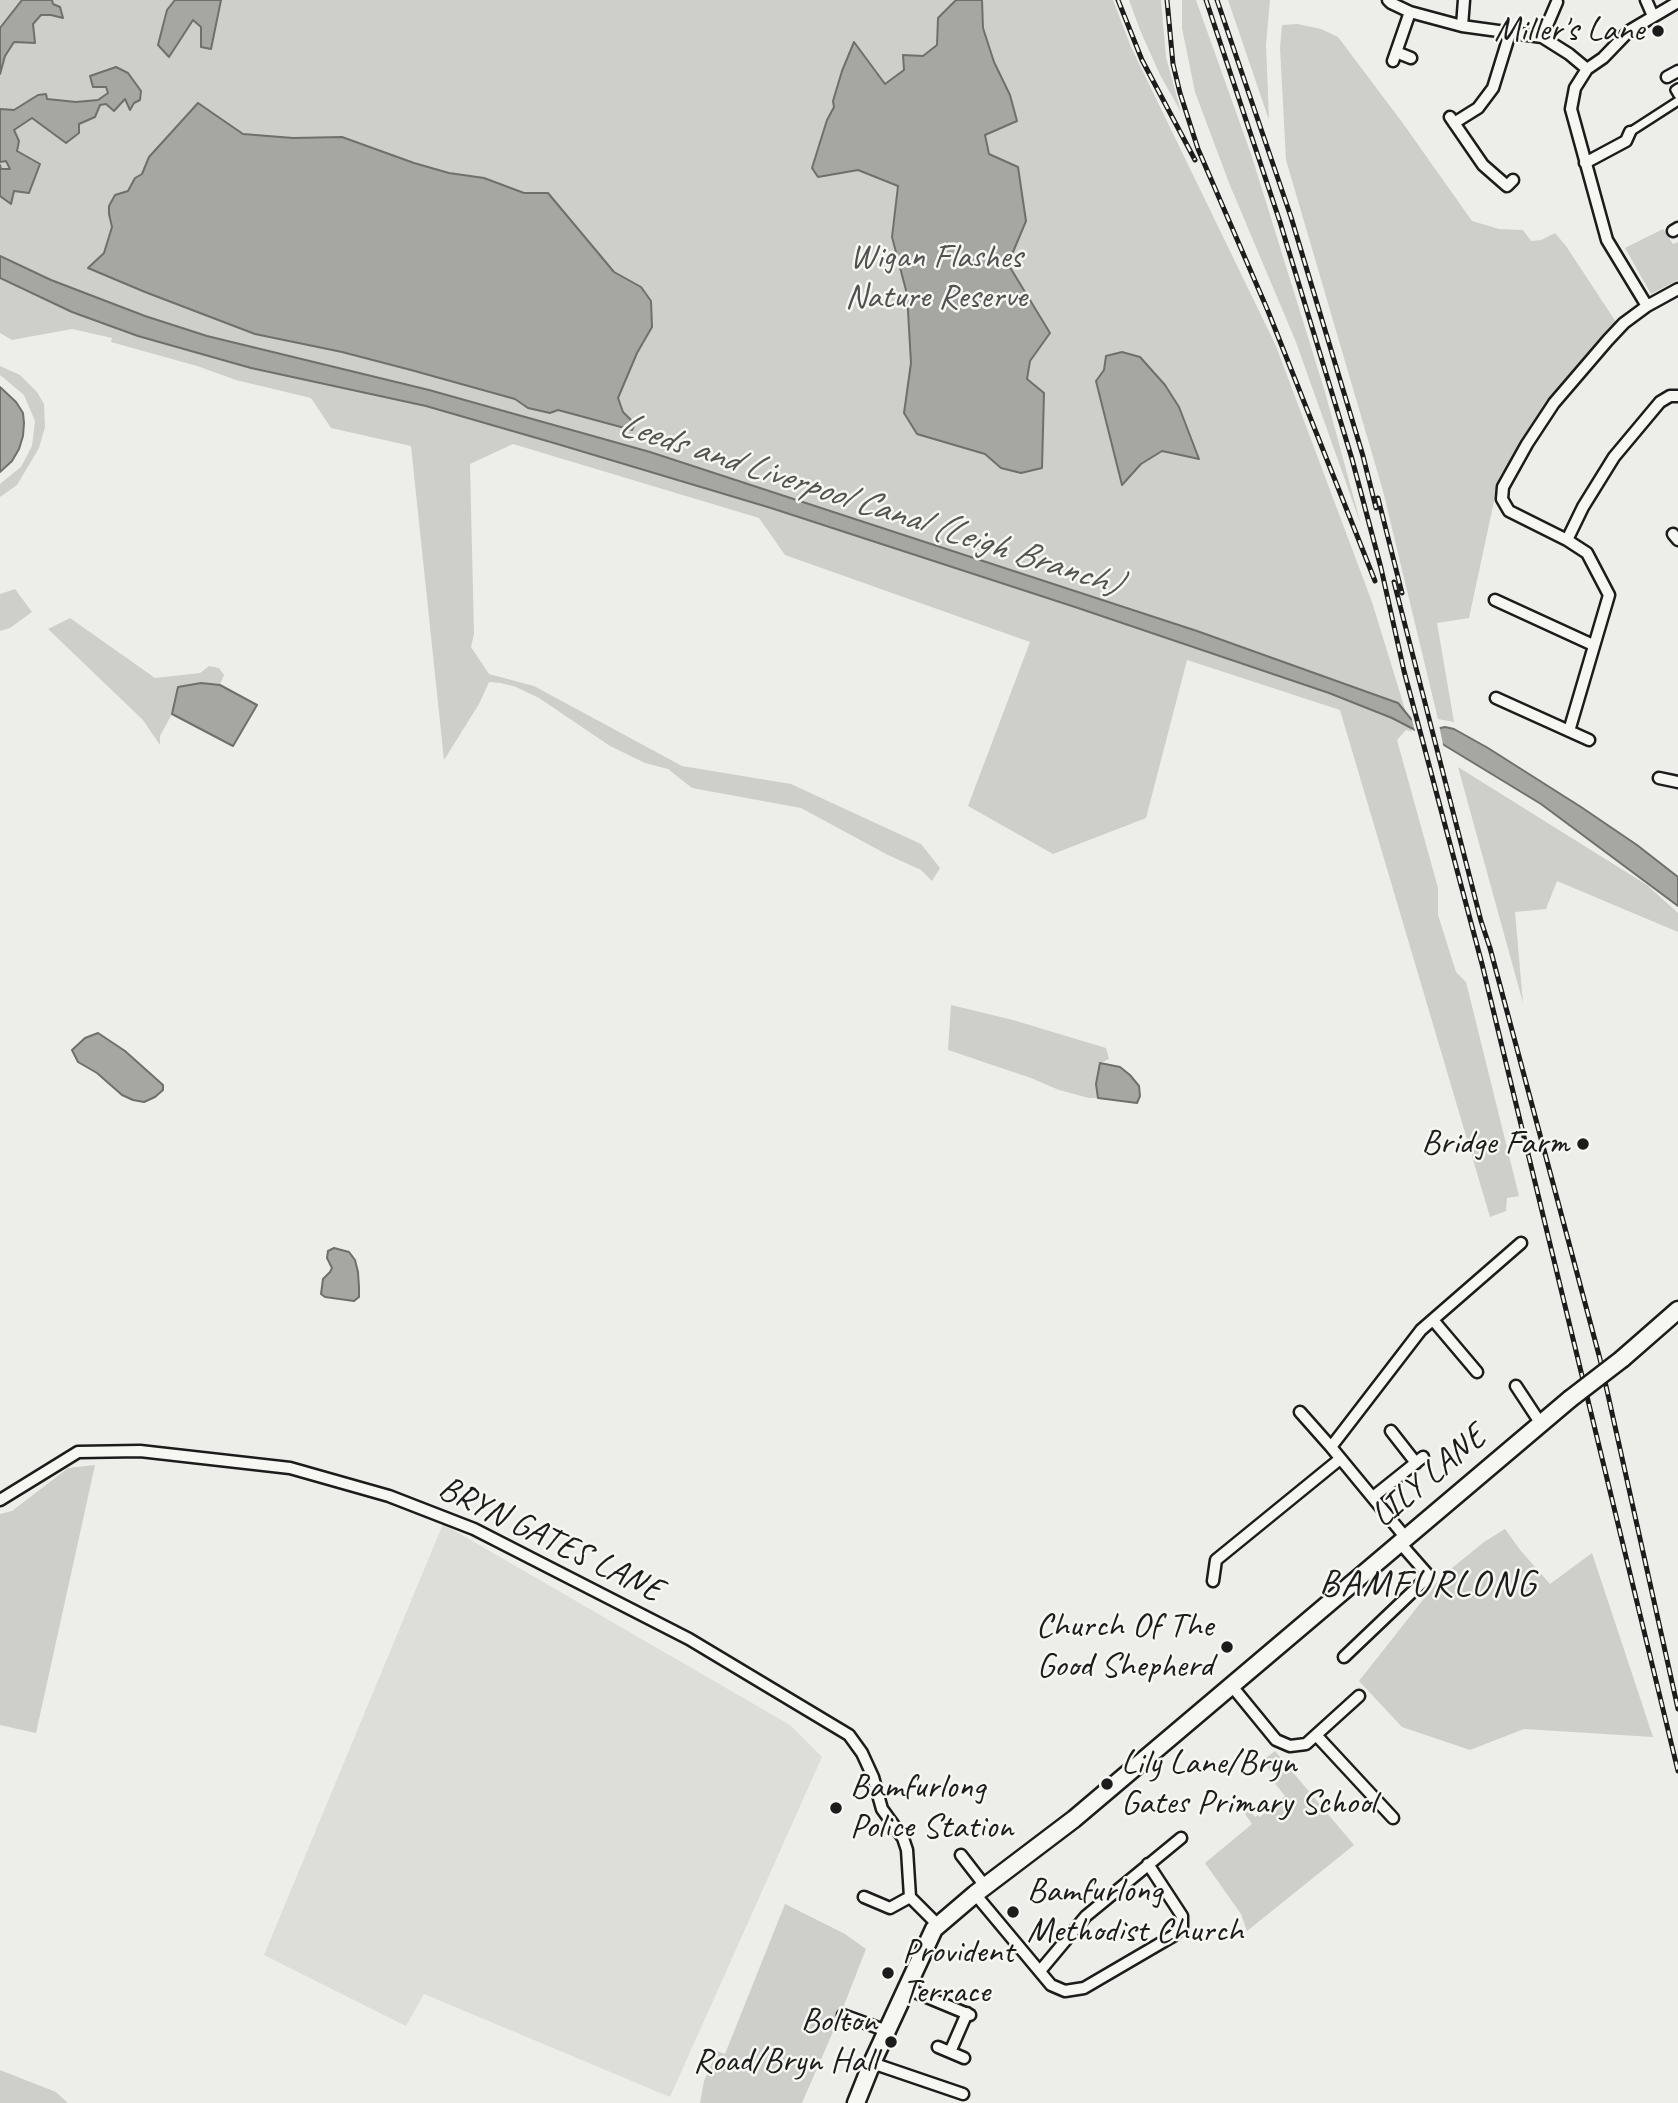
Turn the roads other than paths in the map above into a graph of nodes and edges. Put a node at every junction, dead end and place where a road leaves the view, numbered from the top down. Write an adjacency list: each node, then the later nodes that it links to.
1 (1388, 0): 6 (street)
2 (1464, 0): 9 (street)
3 (1646, 0): 7 (street)
4 (1557, 2): 11 (street)
5 (1675, 4): 7 (street); 8 (street)
6 (1410, 12): 9 (street); 12 (street)
7 (1653, 16): 13 (street)
8 (1678, 17)
9 (1462, 26): 10 (street)
10 (1510, 33): 11 (street); 21 (street)
11 (1542, 37): 13 (street)
12 (1411, 58)
13 (1587, 69): 20 (street)
14 (1678, 71): 15 (street)
15 (1667, 77)
16 (1678, 88): 17 (street)
17 (1678, 95)
18 (1678, 101): 19 (street)
19 (1630, 132): 20 (street)
20 (1585, 163): 23 (street)
21 (1513, 180)
22 (1678, 289): 23 (street)
23 (1647, 306): 25 (street)
24 (1678, 396): 25 (street)
25 (1567, 540): 27 (street)
26 (1495, 600): 27 (street)
27 (1593, 645): 29 (street)
28 (1496, 698): 29 (street)
29 (1569, 731): 30 (street)
30 (1589, 740)
31 (1659, 778): 32 (street)
32 (1678, 782)
33 (1521, 1243): 35 (street)
34 (1678, 1310): 39 (main road, LILY LANE, bridge)
35 (1433, 1320): 36 (street); 41 (street)
36 (1477, 1373)
37 (1516, 1386): 39 (street)
38 (1300, 1412): 41 (street)
39 (1541, 1424): 45 (main road, LILY LANE)
40 (1391, 1431): 43 (street)
41 (1331, 1447): 42 (street)
42 (1340, 1459): 43 (street); 46 (street)
43 (1373, 1497): 45 (street)
44 (0, 1500): 57 (street, BRYN GATES LANE)
45 (1403, 1541): 47 (street); 48 (main road, LILY LANE)
46 (1213, 1580)
47 (1344, 1657)
48 (1231, 1685): 50 (street); 55 (main road, LILY LANE)
49 (1359, 1696): 50 (street)
50 (1316, 1735): 51 (street)
51 (1393, 1818)
52 (1181, 1838): 54 (street)
53 (961, 1855): 55 (street)
54 (1148, 1864): 59 (street); 59 (street)
55 (980, 1890): 58 (main road, LILY LANE); 59 (street)
56 (864, 1897): 57 (street)
57 (910, 1897): 58 (street)
58 (934, 1929): 60 (main road)
59 (1040, 1971)
60 (905, 1988): 62 (main road); 64 (street)
61 (843, 2015): 62 (street)
62 (887, 2031): 66 (main road)
63 (938, 2047): 64 (street)
64 (950, 2052): 65 (street)
65 (964, 2058)
66 (872, 2063): 67 (street); 68 (main road)
67 (962, 2094)
68 (856, 2103)

